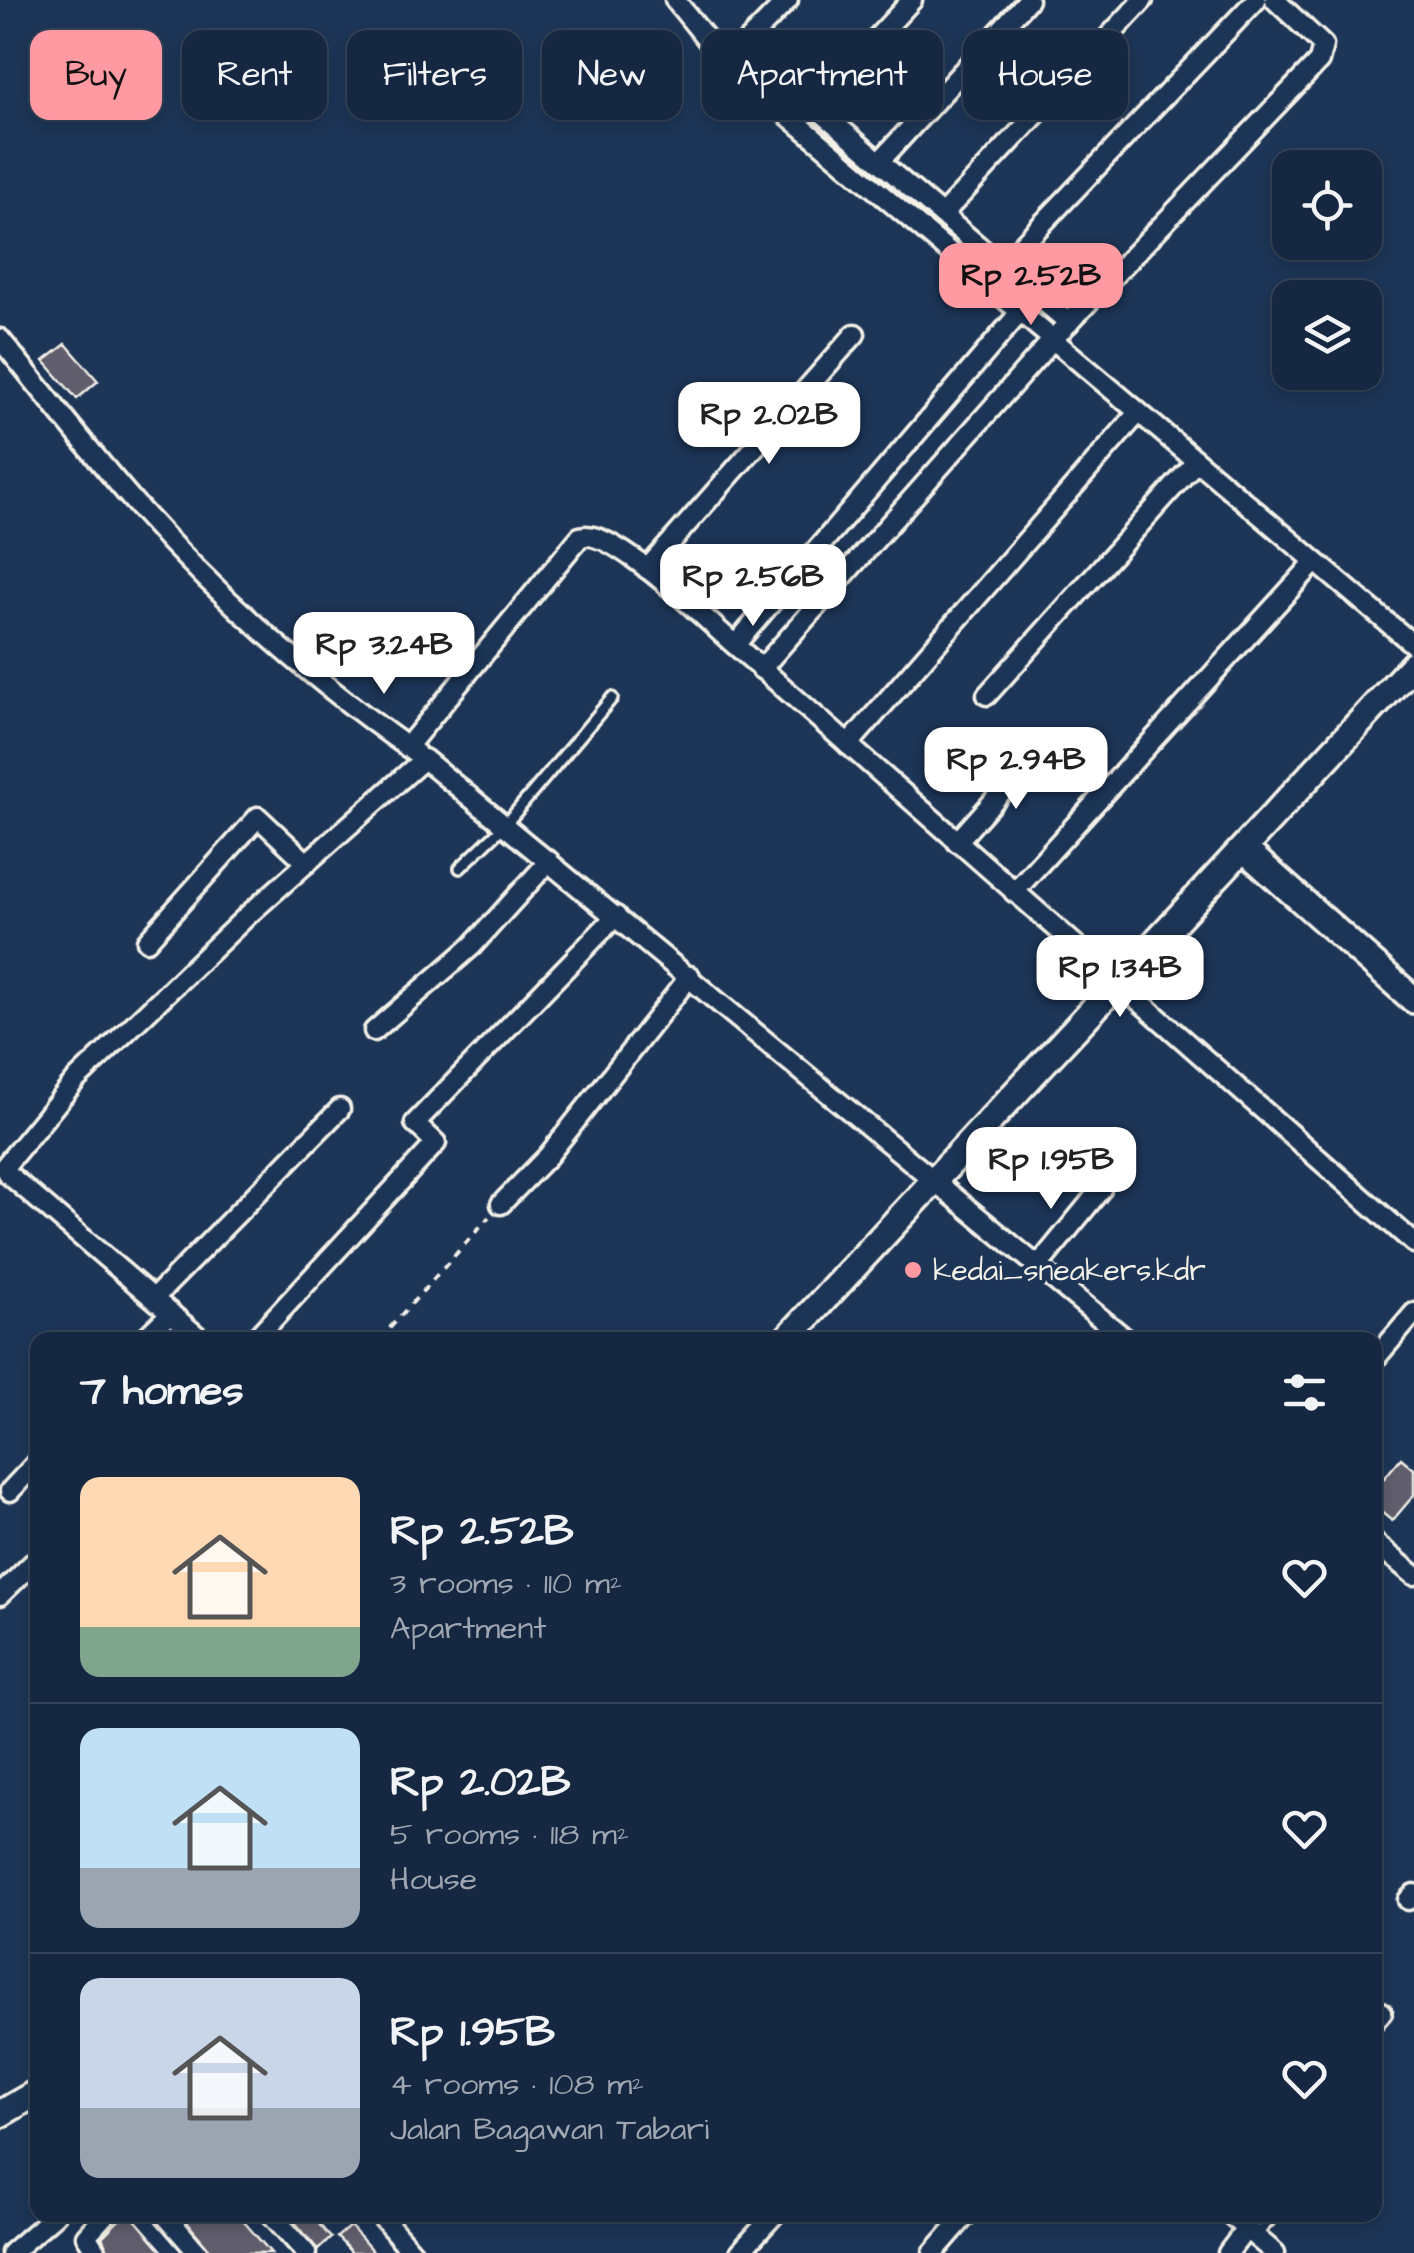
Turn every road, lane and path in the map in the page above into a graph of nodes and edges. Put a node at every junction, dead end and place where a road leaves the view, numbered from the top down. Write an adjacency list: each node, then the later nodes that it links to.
1 (675, 0): 10 (street)
2 (788, 0): 8 (street)
3 (912, 0): 9 (street)
4 (1028, 0): 15 (street)
5 (1143, 0): 16 (street)
6 (1256, 0): 17 (street)
7 (1275, 0): 19 (street)
8 (759, 30)
9 (884, 30)
10 (702, 34)
11 (791, 120): 14 (street)
12 (801, 120): 14 (street)
13 (831, 120): 15 (street)
14 (797, 125): 18 (street)
15 (881, 160): 16 (street)
16 (942, 215): 17 (street)
17 (1003, 265): 19 (street)
18 (1022, 310): 21 (street); 27 (street)
19 (1068, 324): 21 (street)
20 (855, 334): 26 (street)
21 (1054, 338): 23 (street); 30 (street)
22 (0, 339): 34 (street)
23 (1138, 413): 24 (street); 33 (street)
24 (1195, 463): 25 (street); 31 (street)
25 (1315, 562): 28 (street); 43 (street)
26 (647, 569): 27 (street); 34 (street)
27 (735, 645): 30 (street)
28 (1414, 645)
29 (1414, 664): 39 (street)
30 (761, 669): 33 (street)
31 (987, 695)
32 (612, 698): 37 (lane)
33 (848, 745): 38 (street)
34 (407, 747): 36 (street)
35 (1038, 751): 38 (street)
36 (424, 759): 37 (street); 41 (street)
37 (505, 825): 40 (street); 42 (lane)
38 (958, 842): 43 (street)
39 (1245, 850): 47 (street); 48 (street)
40 (549, 861): 44 (street); 49 (street)
41 (307, 864): 45 (street); 56 (street)
42 (460, 868)
43 (1014, 892): 47 (street)
44 (616, 916): 46 (street); 61 (street)
45 (146, 941)
46 (690, 976): 51 (street); 53 (street)
47 (1117, 983): 51 (street); 54 (street)
48 (1414, 1000)
49 (374, 1031)
50 (340, 1109): 56 (street)
51 (936, 1181): 55 (street); 63 (street)
52 (1101, 1188): 55 (street)
53 (500, 1204): 62 (path)
54 (1414, 1243)
55 (1038, 1266): 64 (street)
56 (154, 1298): 57 (street)
57 (170, 1312): 59 (street); 60 (street)
58 (1414, 1313): 65 (street)
59 (151, 1332)
60 (193, 1332)
61 (261, 1332)
62 (387, 1332)
63 (794, 1332)
64 (1116, 1332)
65 (1382, 1352)
66 (30, 1469): 67 (street)
67 (10, 1490)
68 (1382, 1549): 70 (street)
69 (30, 1566): 71 (street)
70 (1414, 1575)
71 (0, 1595)
72 (30, 2097): 73 (street)
73 (0, 2114)
74 (46, 2222): 85 (street)
75 (92, 2222): 86 (street)
76 (171, 2222): 87 (street)
77 (278, 2222): 88 (street)
78 (386, 2222): 89 (street)
79 (768, 2222): 84 (street)
80 (960, 2222): 90 (street)
81 (1238, 2222): 83 (street)
82 (1265, 2222): 83 (lane)
83 (1251, 2233): 91 (street); 92 (street)
84 (740, 2252)
85 (11, 2253)
86 (98, 2253)
87 (198, 2253)
88 (306, 2253)
89 (413, 2253)
90 (933, 2253)
91 (1228, 2253)
92 (1275, 2253)

